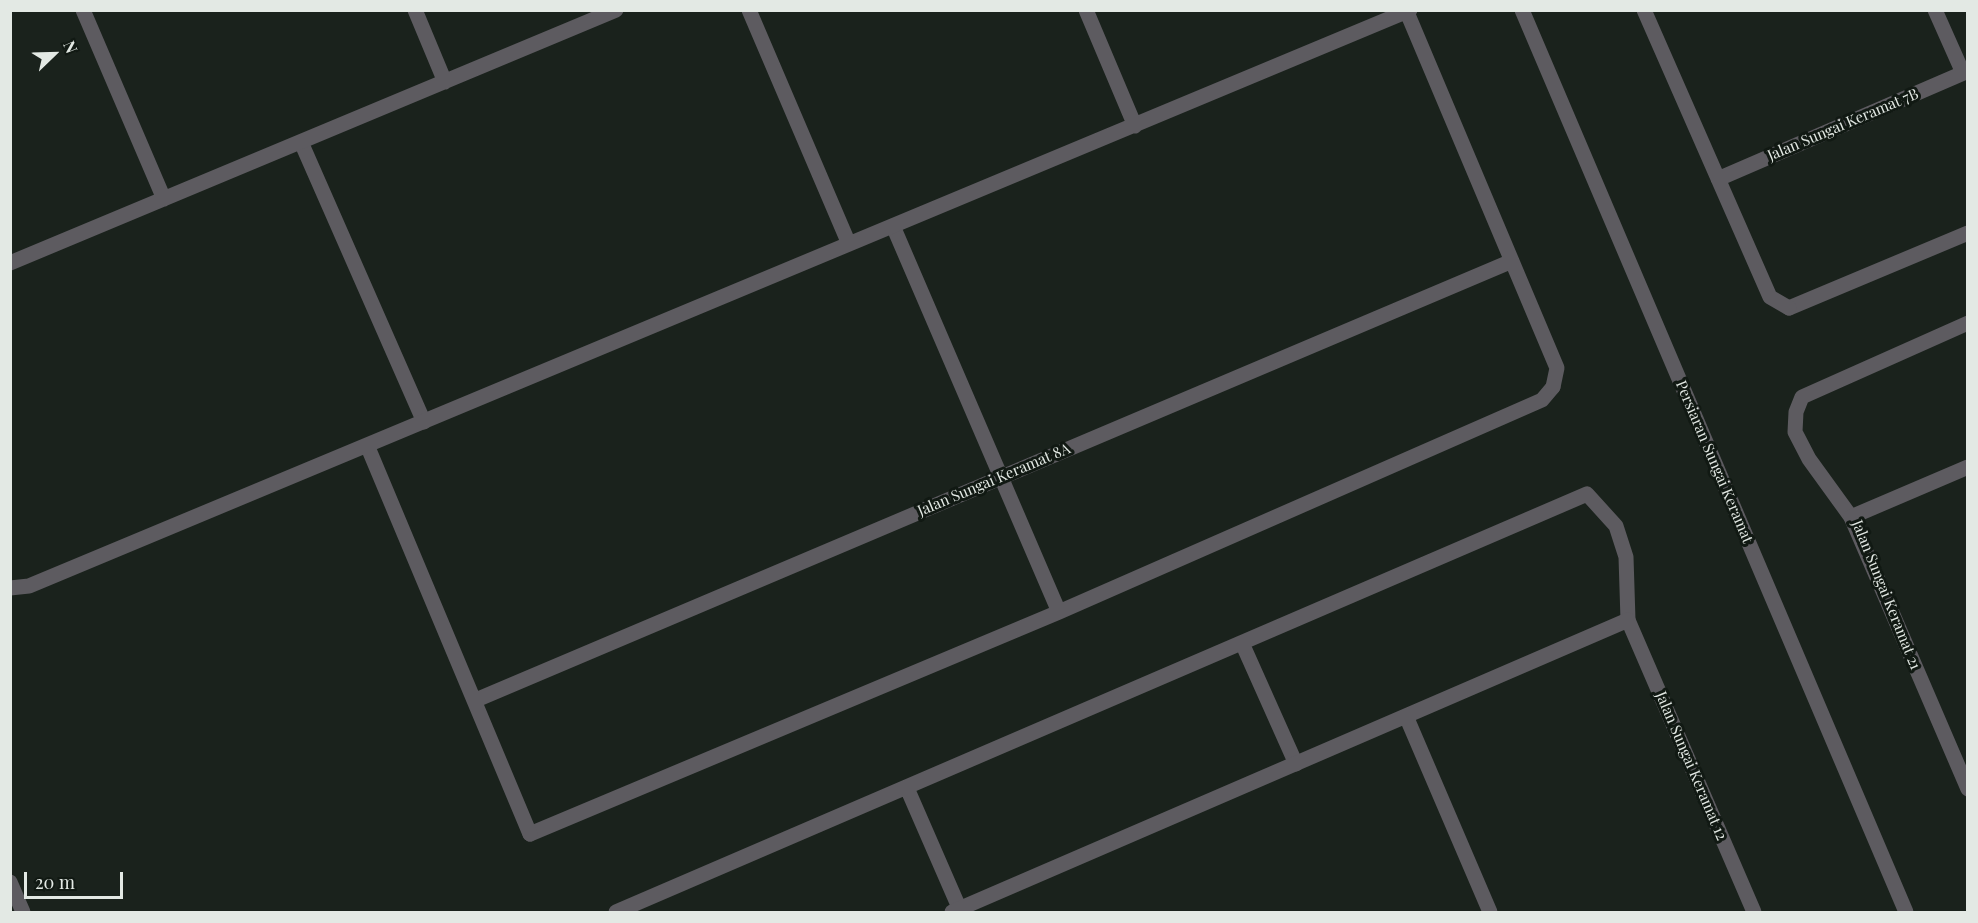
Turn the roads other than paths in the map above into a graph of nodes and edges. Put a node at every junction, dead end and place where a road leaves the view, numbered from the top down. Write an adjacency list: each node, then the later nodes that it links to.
1 (83, 10): 15 (street)
2 (415, 10): 11 (street)
3 (616, 10): 11 (street)
4 (749, 10): 18 (street)
5 (1086, 10): 12 (street)
6 (1522, 10): 42 (street, Persiaran Sungai Keramat)
7 (1644, 10): 14 (street)
8 (1935, 10): 10 (street)
9 (1407, 11): 12 (street); 19 (street)
10 (1965, 72): 14 (street, Jalan Sungai Keramat 7B)
11 (445, 82): 13 (street)
12 (1134, 126): 16 (street)
13 (302, 142): 15 (street); 22 (street)
14 (1718, 179): 17 (street)
15 (164, 199): 20 (street)
16 (893, 226): 18 (street); 25 (street)
17 (1968, 233)
18 (849, 244): 22 (street)
19 (1512, 261): 25 (street, Jalan Sungai Keramat 8A); 28 (street)
20 (10, 263)
21 (1968, 323): 26 (street)
22 (424, 422): 23 (street)
23 (368, 445): 27 (street); 31 (street)
24 (1968, 466): 26 (street, Jalan Sungai Keramat 21)
25 (1001, 477): 28 (street); 31 (street, Jalan Sungai Keramat 8A)
26 (1851, 517): 35 (street, Jalan Sungai Keramat 21)
27 (10, 588)
28 (1059, 612): 31 (street)
29 (1628, 620): 30 (street); 32 (street); 41 (street, Jalan Sungai Keramat 12)
30 (1242, 644): 33 (street); 34 (street)
31 (476, 700)
32 (1406, 716): 33 (street); 40 (street)
33 (1296, 764): 38 (street)
34 (907, 788): 38 (street); 39 (street)
35 (1968, 789)
36 (10, 882): 37 (street)
37 (18, 908)
38 (958, 911)
39 (616, 912)
40 (1490, 912)
41 (1754, 912)
42 (1906, 912)

